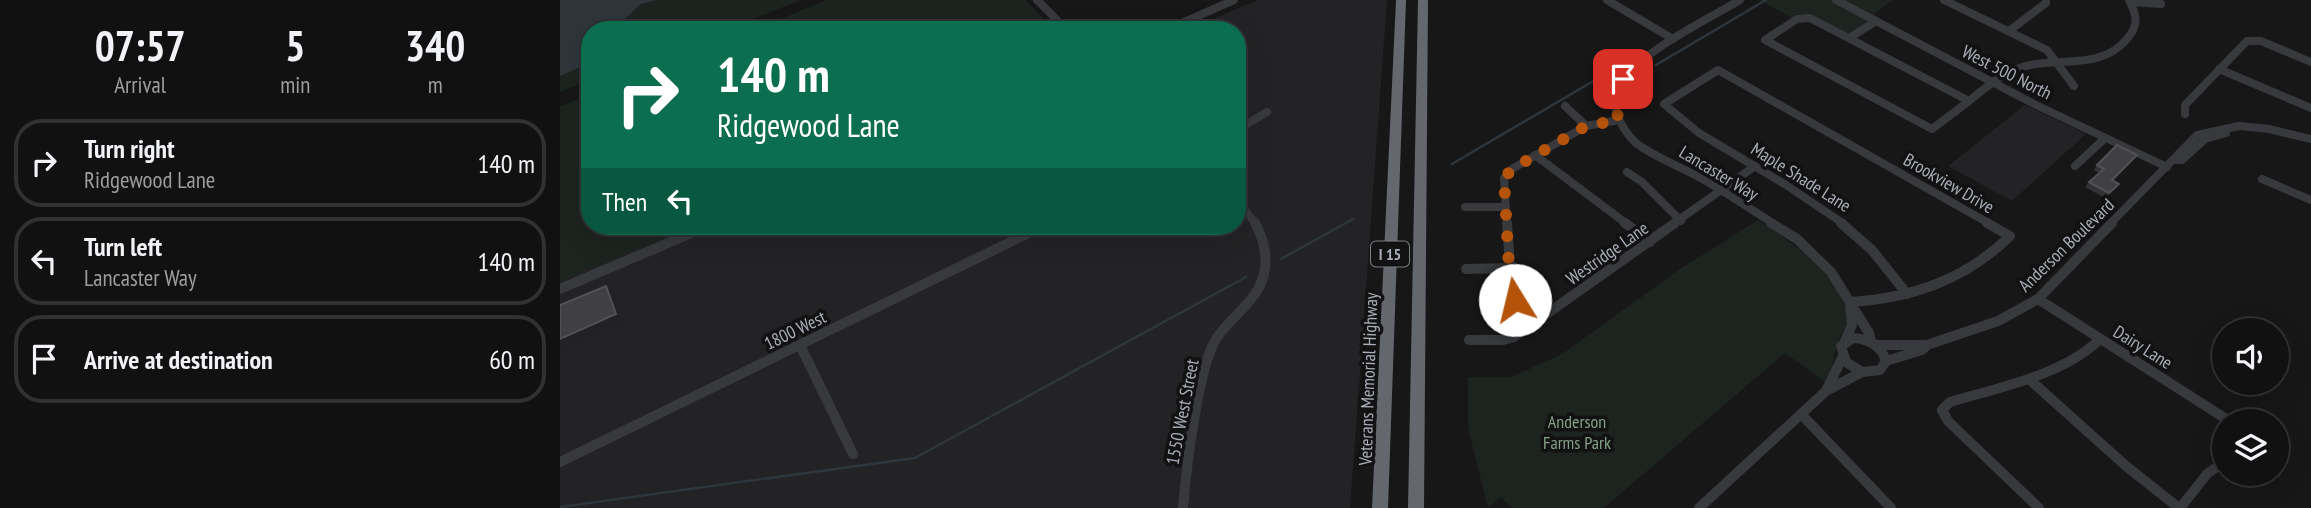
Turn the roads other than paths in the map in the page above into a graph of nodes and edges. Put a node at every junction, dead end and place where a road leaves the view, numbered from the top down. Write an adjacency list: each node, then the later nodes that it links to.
1 (1037, 0): 14 (street)
2 (1234, 0): 15 (street)
3 (1401, 0): 76 (highway, Veterans Memorial Highway / I 15)
4 (1423, 0): 77 (highway, I 15)
5 (1607, 0): 19 (street)
6 (1720, 0): 13 (street)
7 (1740, 0): 13 (street)
8 (1836, 0): 16 (street, West 500 North)
9 (1944, 0): 17 (street)
10 (2046, 1): 17 (street)
11 (2130, 1): 12 (street); 21 (street)
12 (2161, 4)
13 (1731, 6): 19 (street)
14 (1058, 21)
15 (1186, 21)
16 (1876, 21): 18 (street); 23 (street, West 500 North)
17 (2009, 31): 21 (street)
18 (1849, 38): 25 (street); 25 (street)
19 (1673, 39): 31 (street)
20 (2311, 62): 22 (street)
21 (2059, 64): 23 (street); 24 (street)
22 (2219, 69): 28 (street); 30 (street)
23 (1993, 83): 25 (street); 34 (street, West 500 North)
24 (2074, 86)
25 (1970, 102)
26 (1664, 104): 37 (street, Maple Shade Lane); 54 (street, Brookview Drive)
27 (1565, 106): 33 (street)
28 (2311, 108)
29 (1268, 112): 32 (street)
30 (2185, 114)
31 (1619, 120): 33 (street); 42 (street, Lancaster Way)
32 (1246, 125)
33 (1586, 126): 36 (street)
34 (2105, 138): 38 (street); 39 (street, West 500 North)
35 (2311, 142): 39 (street, Anderson Boulevard)
36 (1535, 155): 44 (street); 50 (street)
37 (1755, 166): 42 (street, Westridge Lane); 54 (street, Maple Shade Lane)
38 (2075, 166)
39 (2166, 167): 55 (street, Anderson Boulevard)
40 (1627, 172): 47 (street)
41 (2262, 179): 43 (street)
42 (1723, 191): 47 (street, Westridge Lane); 56 (street, Lancaster Way)
43 (2310, 197)
44 (1505, 206): 45 (street); 51 (street)
45 (1465, 207)
46 (1246, 211): 75 (street, 1550 West Street)
47 (1681, 221): 50 (street, Westridge Lane)
48 (687, 235): 53 (street)
49 (1025, 235): 62 (street, 1800 West)
50 (1650, 242): 57 (street, Westridge Lane)
51 (1509, 268): 52 (street); 57 (street)
52 (1466, 269)
53 (560, 289)
54 (1907, 294): 56 (street, Brookview Drive)
55 (2038, 299): 58 (street, Dairy Lane); 63 (street, Anderson Boulevard)
56 (1850, 302): 60 (street); 61 (street, Lancaster Way)
57 (1536, 321): 59 (street, Westridge Lane)
58 (2100, 339): 67 (street); 69 (street, Dairy Lane)
59 (1469, 341)
60 (1844, 342): 61 (street); 64 (street)
61 (1874, 343): 63 (street, Anderson Boulevard); 65 (street)
62 (800, 345): 71 (street); 72 (street, 1800 West)
63 (1927, 345): 65 (street, Anderson Boulevard)
64 (1842, 358): 66 (street); 68 (street)
65 (1886, 362): 66 (street)
66 (1862, 372): 68 (street)
67 (2029, 379): 79 (street); 80 (street)
68 (1826, 391): 70 (street)
69 (2212, 410)
70 (1801, 414): 74 (street); 78 (street)
71 (853, 454)
72 (560, 462)
73 (2212, 470): 80 (street)
74 (1708, 505)
75 (1183, 508)
76 (1380, 508)
77 (1416, 508)
78 (1891, 508)
79 (2039, 508)
80 (2180, 508)

